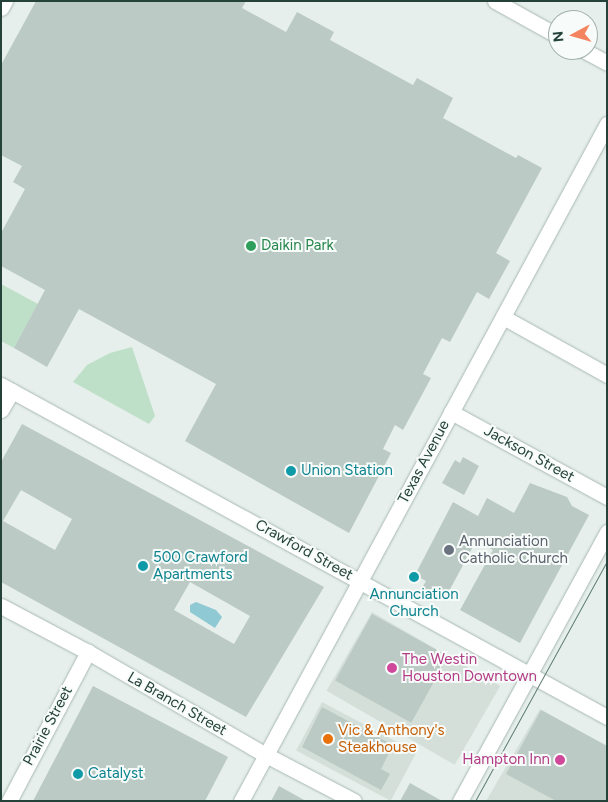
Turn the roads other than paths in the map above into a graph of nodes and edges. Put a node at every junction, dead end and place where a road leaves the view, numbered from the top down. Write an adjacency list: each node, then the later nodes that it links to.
1 (5, 1): 3 (street)
2 (495, 1): 4 (street)
3 (1, 8)
4 (548, 30)
5 (607, 124): 6 (street, Texas Avenue)
6 (503, 316): 7 (street); 10 (street, Texas Avenue)
7 (607, 375)
8 (6, 388): 9 (street); 13 (street, Crawford Street)
9 (1, 410)
10 (451, 412): 11 (street, Jackson Street); 13 (street, Texas Avenue)
11 (607, 497)
12 (607, 532): 16 (street)
13 (360, 581): 16 (street, Crawford Street); 18 (street, Texas Avenue)
14 (1, 606): 15 (street, La Branch Street)
15 (88, 652): 18 (street, La Branch Street); 19 (street, Prairie Street)
16 (530, 673): 17 (street, Crawford Street); 22 (street)
17 (607, 717)
18 (266, 755): 20 (street, Texas Avenue); 21 (street, La Branch Street)
19 (8, 801)
20 (241, 801)
21 (354, 801)
22 (460, 801)

